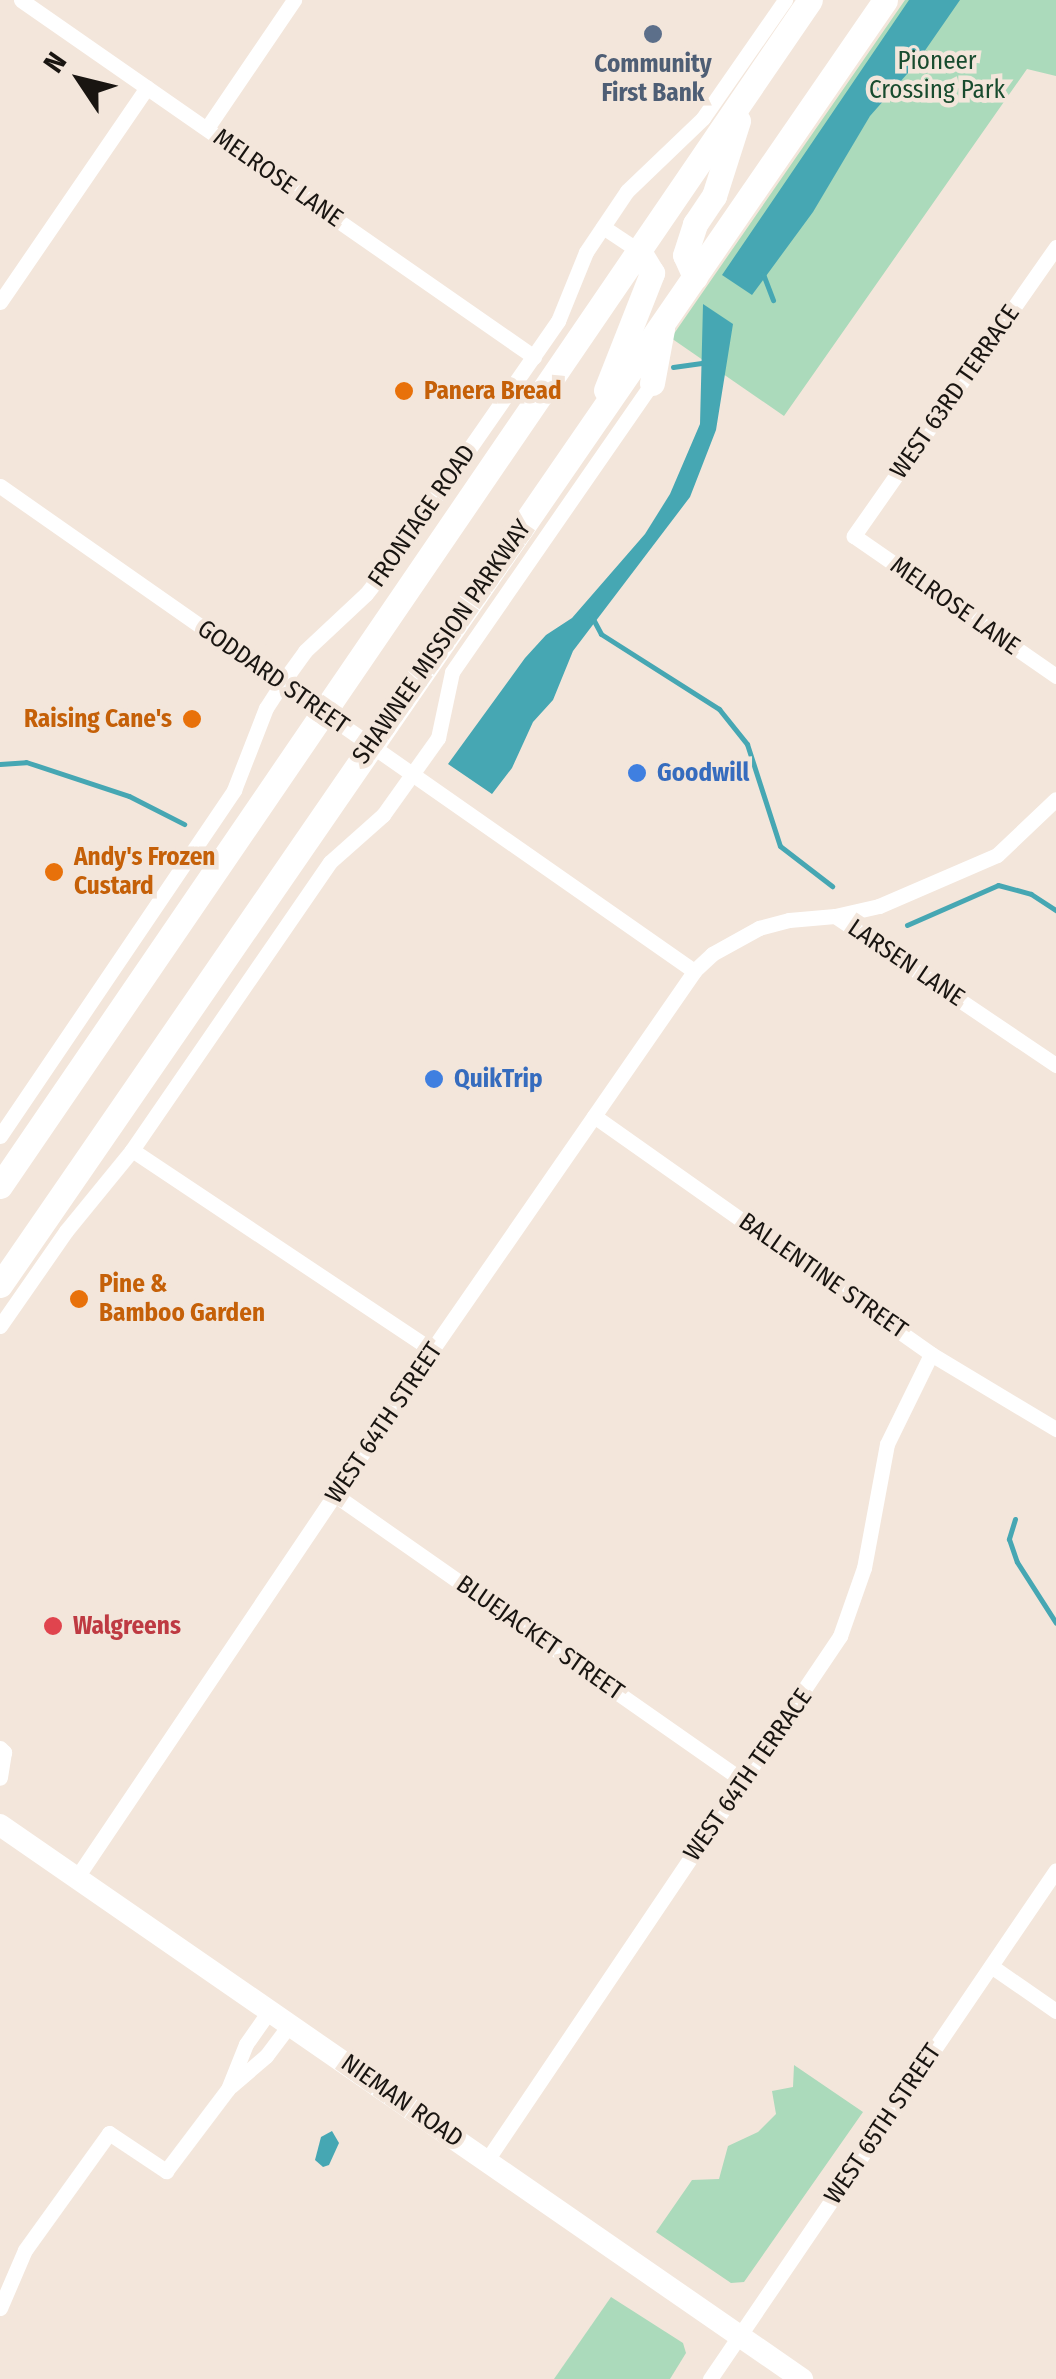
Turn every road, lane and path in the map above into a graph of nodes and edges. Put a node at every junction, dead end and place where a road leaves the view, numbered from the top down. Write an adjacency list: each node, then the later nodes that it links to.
1 (22, 0): 6 (street, MELROSE LANE)
2 (294, 0): 8 (street)
3 (785, 0): 9 (street, FRONTAGE ROAD)
4 (810, 0): 7 (highway)
5 (886, 0): 12 (highway, SHAWNEE MISSION PARKWAY)
6 (147, 88): 8 (street, MELROSE LANE); 13 (street)
7 (749, 90): 11 (highway); 12 (highway)
8 (207, 128): 15 (street, MELROSE LANE)
9 (603, 227): 11 (street); 15 (street, FRONTAGE ROAD)
10 (1056, 247): 19 (street, WEST 63RD TERRACE)
11 (638, 251): 17 (highway); 22 (highway)
12 (695, 277): 14 (highway, SHAWNEE MISSION PARKWAY)
13 (0, 302)
14 (662, 325): 16 (highway); 17 (highway, SHAWNEE MISSION PARKWAY)
15 (534, 357): 21 (street, FRONTAGE ROAD)
16 (652, 382): 24 (street)
17 (596, 419): 23 (highway, SHAWNEE MISSION PARKWAY)
18 (0, 486): 21 (street, GODDARD STREET)
19 (854, 536): 20 (street, MELROSE LANE)
20 (1056, 676)
21 (282, 684): 22 (street, GODDARD STREET); 30 (street, FRONTAGE ROAD)
22 (325, 714): 23 (street, GODDARD STREET); 32 (highway)
23 (370, 746): 24 (street, GODDARD STREET); 33 (highway, SHAWNEE MISSION PARKWAY)
24 (411, 775): 27 (street, GODDARD STREET); 31 (street)
25 (1056, 799): 26 (street)
26 (835, 916): 27 (street, LARSEN LANE); 28 (street, LARSEN LANE)
27 (694, 971): 29 (street, WEST 64TH STREET)
28 (1056, 1065)
29 (594, 1116): 35 (street, WEST 64TH STREET); 36 (street, BALLENTINE STREET)
30 (0, 1136)
31 (132, 1150): 34 (street); 35 (street)
32 (0, 1186)
33 (0, 1285)
34 (0, 1326)
35 (432, 1350): 38 (street, WEST 64TH STREET)
36 (931, 1354): 37 (street, BALLENTINE STREET); 41 (street, WEST 64TH TERRACE)
37 (1056, 1429)
38 (335, 1495): 41 (street, BLUEJACKET STREET); 44 (street, WEST 64TH STREET)
39 (0, 1748): 40 (street)
40 (0, 1778)
41 (744, 1781): 49 (street, WEST 64TH TERRACE)
42 (0, 1825): 44 (main road, NIEMAN ROAD)
43 (1056, 1870): 45 (street, WEST 65TH STREET)
44 (77, 1877): 47 (main road, NIEMAN ROAD)
45 (991, 1966): 46 (street); 51 (street, WEST 65TH STREET)
46 (1056, 2011)
47 (280, 2017): 48 (street); 48 (street); 49 (main road, NIEMAN ROAD)
48 (228, 2089): 50 (street)
49 (488, 2160): 51 (main road, NIEMAN ROAD)
50 (0, 2308)
51 (740, 2336): 52 (street, WEST 65TH STREET); 53 (main road, NIEMAN ROAD)
52 (710, 2379)
53 (802, 2379)

